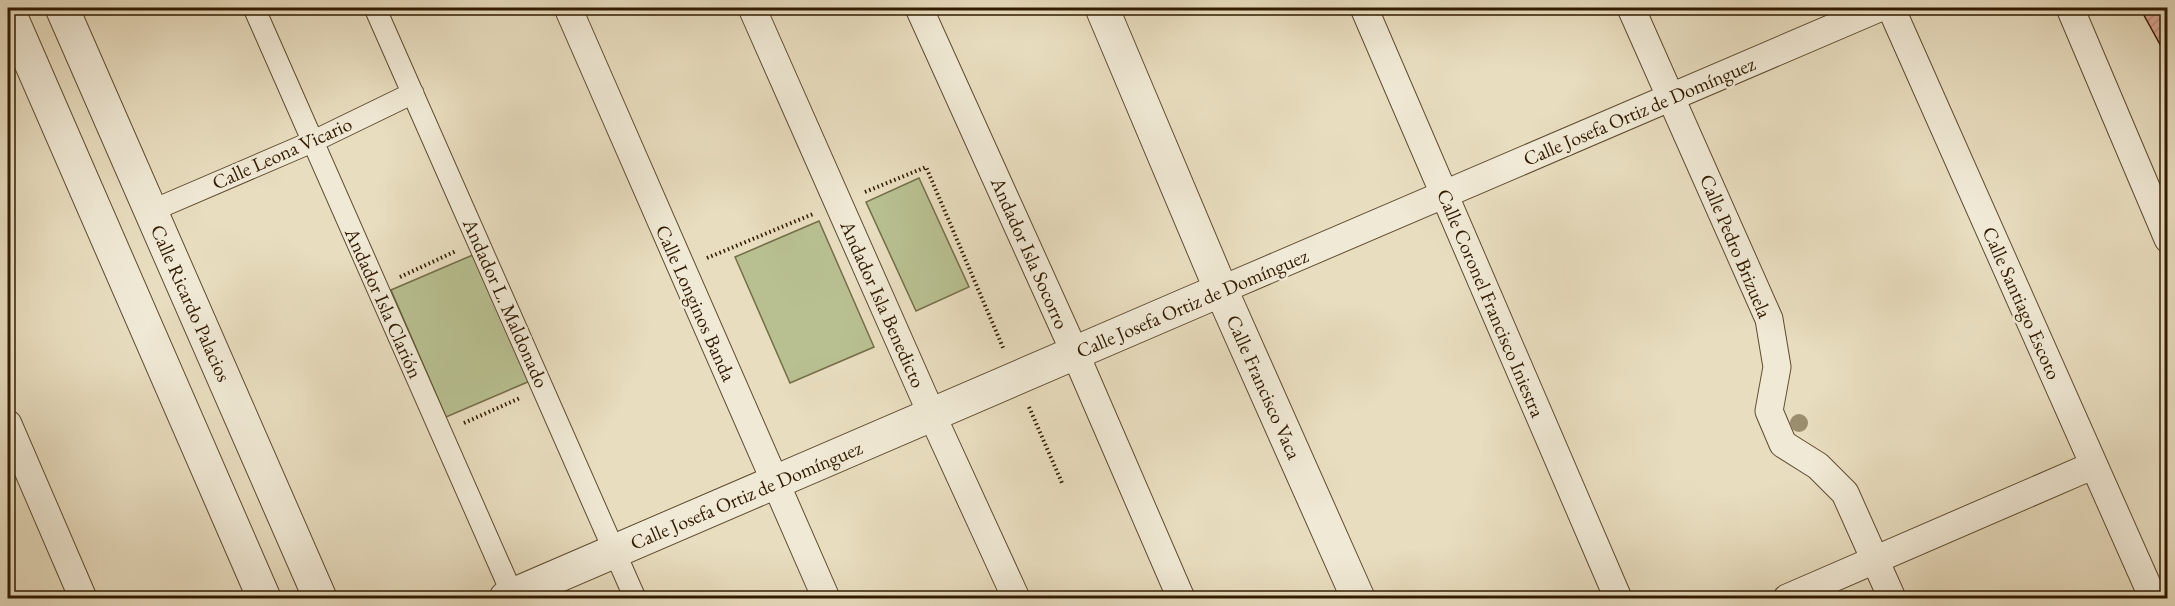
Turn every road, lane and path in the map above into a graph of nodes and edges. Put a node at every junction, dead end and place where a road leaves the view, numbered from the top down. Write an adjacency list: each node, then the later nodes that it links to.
1 (62, 8): 19 (street, Calle Ricardo Palacios)
2 (254, 8): 16 (street, Andador Isla Clarión)
3 (375, 8): 14 (street, Andador L. Maldonado)
4 (568, 8): 22 (street, Calle Longinos Banda)
5 (752, 8): 18 (street, Andador Isla Benedicto)
6 (919, 8): 25 (street, Andador Isla Socorro)
7 (1102, 8): 24 (street, Calle Francisco Vaca)
8 (1364, 8): 17 (street, Calle Coronel Francisco Iniestra)
9 (1631, 8): 15 (street, Calle Pedro Brizuela)
10 (1879, 8): 15 (street, Calle Josefa Ortiz de Domínguez)
11 (1891, 8): 31 (street, Calle Santiago Escoto)
12 (2070, 8): 20 (street)
13 (8, 10): 37 (street)
14 (413, 93): 16 (street, Calle Leona Vicario); 21 (street, Andador L. Maldonado)
15 (1671, 97): 17 (street, Calle Josefa Ortiz de Domínguez); 35 (street, Calle Pedro Brizuela)
16 (314, 141): 19 (street, Calle Leona Vicario); 23 (street, Andador Isla Clarión)
17 (1445, 194): 24 (street, Calle Josefa Ortiz de Domínguez); 45 (street, Calle Coronel Francisco Iniestra)
18 (839, 203): 22 (path); 26 (path); 28 (street, Andador Isla Benedicto)
19 (151, 211): 38 (street, Calle Ricardo Palacios)
20 (2168, 239)
21 (478, 241): 23 (path); 27 (street, Andador L. Maldonado)
22 (681, 269): 32 (street, Calle Longinos Banda)
23 (378, 287): 30 (street, Andador Isla Clarión)
24 (1221, 290): 25 (street, Calle Josefa Ortiz de Domínguez); 44 (street, Calle Francisco Vaca)
25 (1075, 353): 26 (street, Calle Josefa Ortiz de Domínguez); 43 (street, Andador Isla Socorro)
26 (1017, 378): 28 (street, Calle Josefa Ortiz de Domínguez); 33 (path)
27 (544, 388): 30 (path); 34 (street, Andador L. Maldonado)
28 (932, 415): 32 (street, Calle Josefa Ortiz de Domínguez); 42 (street, Andador Isla Benedicto)
29 (8, 424): 36 (street)
30 (441, 432): 39 (street, Andador Isla Clarión)
31 (2094, 465): 35 (street); 48 (street, Calle Santiago Escoto)
32 (775, 482): 34 (street, Calle Josefa Ortiz de Domínguez); 41 (street, Calle Longinos Banda)
33 (1062, 483)
34 (615, 552): 39 (street, Calle Josefa Ortiz de Domínguez); 40 (street, Andador L. Maldonado)
35 (1875, 561): 46 (street); 47 (street, Calle Pedro Brizuela)
36 (83, 598)
37 (264, 598)
38 (320, 598)
39 (511, 598)
40 (635, 598)
41 (826, 598)
42 (1016, 598)
43 (1181, 598)
44 (1358, 598)
45 (1618, 598)
46 (1787, 598)
47 (1892, 598)
48 (2153, 598)

